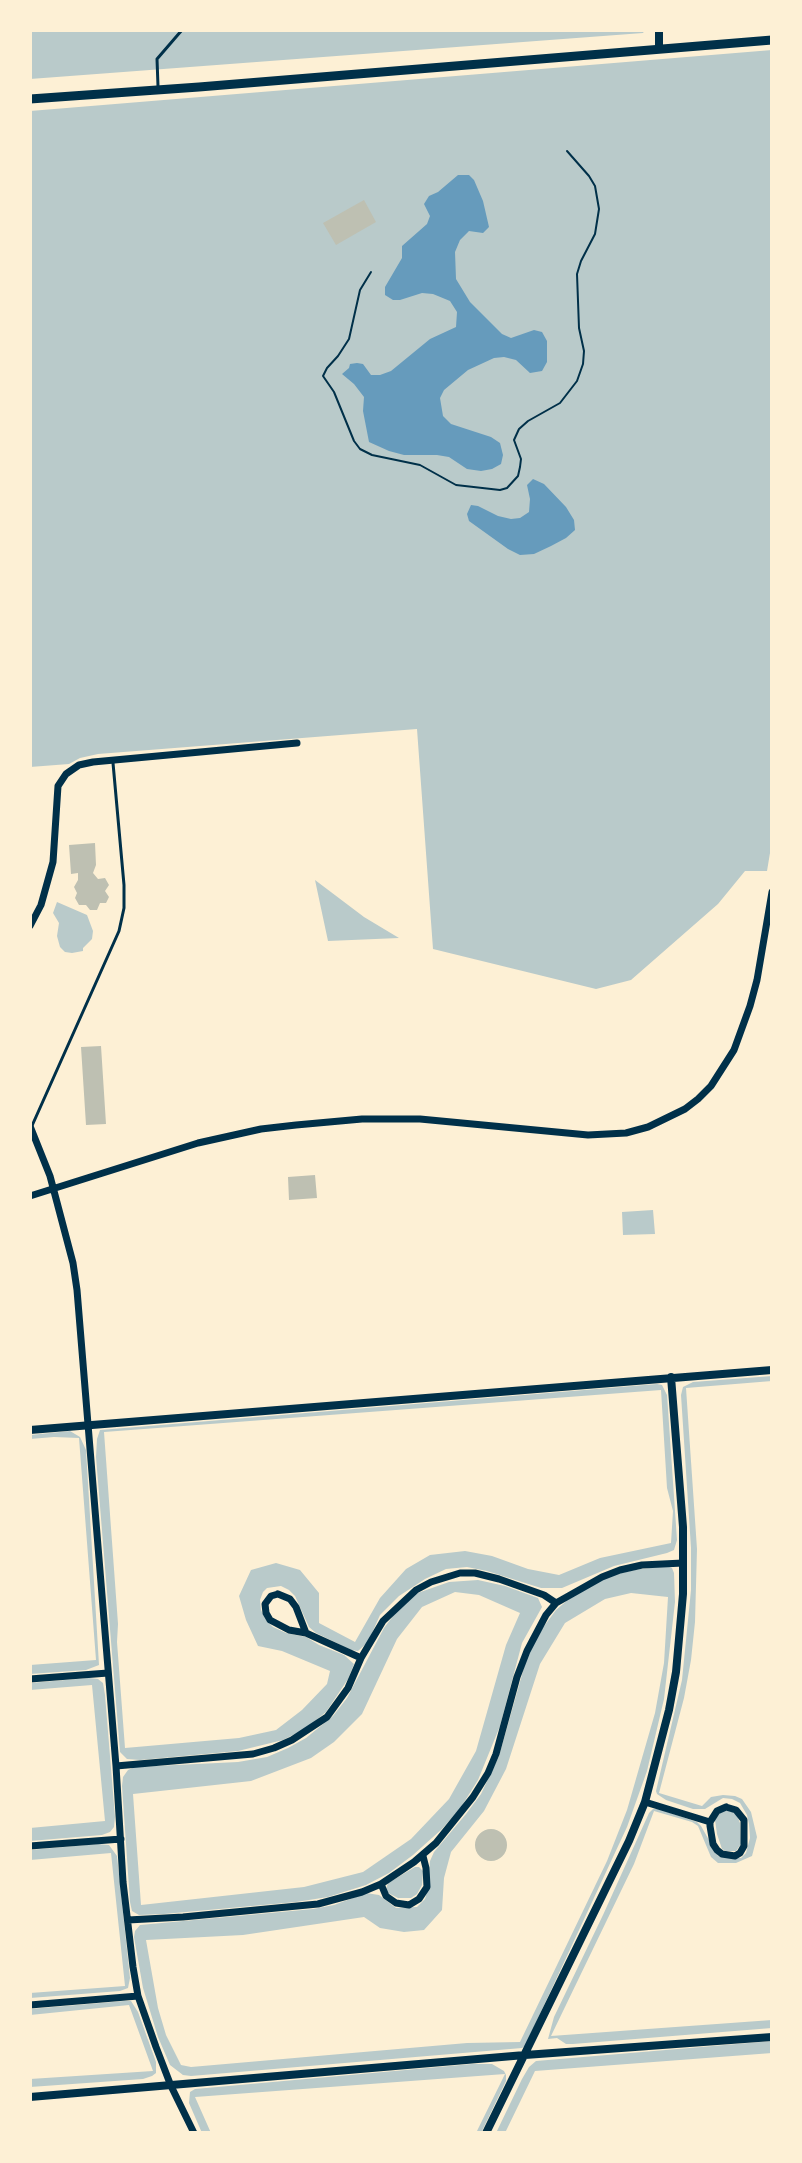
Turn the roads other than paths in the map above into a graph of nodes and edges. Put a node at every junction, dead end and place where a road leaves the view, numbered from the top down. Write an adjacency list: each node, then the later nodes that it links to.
1 (182, 30): 5 (lane)
2 (659, 30): 4 (street)
3 (772, 40): 4 (main road)
4 (659, 49): 5 (main road)
5 (158, 90): 6 (main road)
6 (30, 99)
7 (297, 743): 8 (street)
8 (112, 759): 10 (street); 11 (lane)
9 (772, 892): 12 (street)
10 (30, 926)
11 (31, 1127): 12 (street)
12 (53, 1189): 13 (street); 16 (street)
13 (30, 1196)
14 (772, 1370): 15 (street)
15 (671, 1377): 16 (street); 18 (street)
16 (88, 1426): 17 (street); 22 (street)
17 (30, 1430)
18 (683, 1563): 19 (street); 25 (street)
19 (556, 1603): 21 (street); 29 (street)
20 (306, 1633): 20 (street); 21 (street)
21 (361, 1658): 24 (street)
22 (108, 1673): 23 (street); 24 (street)
23 (30, 1679)
24 (116, 1766): 27 (street)
25 (645, 1802): 26 (street); 35 (street)
26 (710, 1822): 26 (street)
27 (121, 1839): 28 (street); 31 (street)
28 (30, 1846)
29 (423, 1856): 30 (street); 30 (street)
30 (381, 1884): 31 (street)
31 (128, 1920): 32 (street)
32 (138, 1996): 33 (street); 36 (street)
33 (30, 2005)
34 (772, 2037): 35 (street)
35 (525, 2055): 36 (street); 39 (street)
36 (171, 2086): 37 (street); 38 (street)
37 (30, 2097)
38 (194, 2133)
39 (486, 2133)

